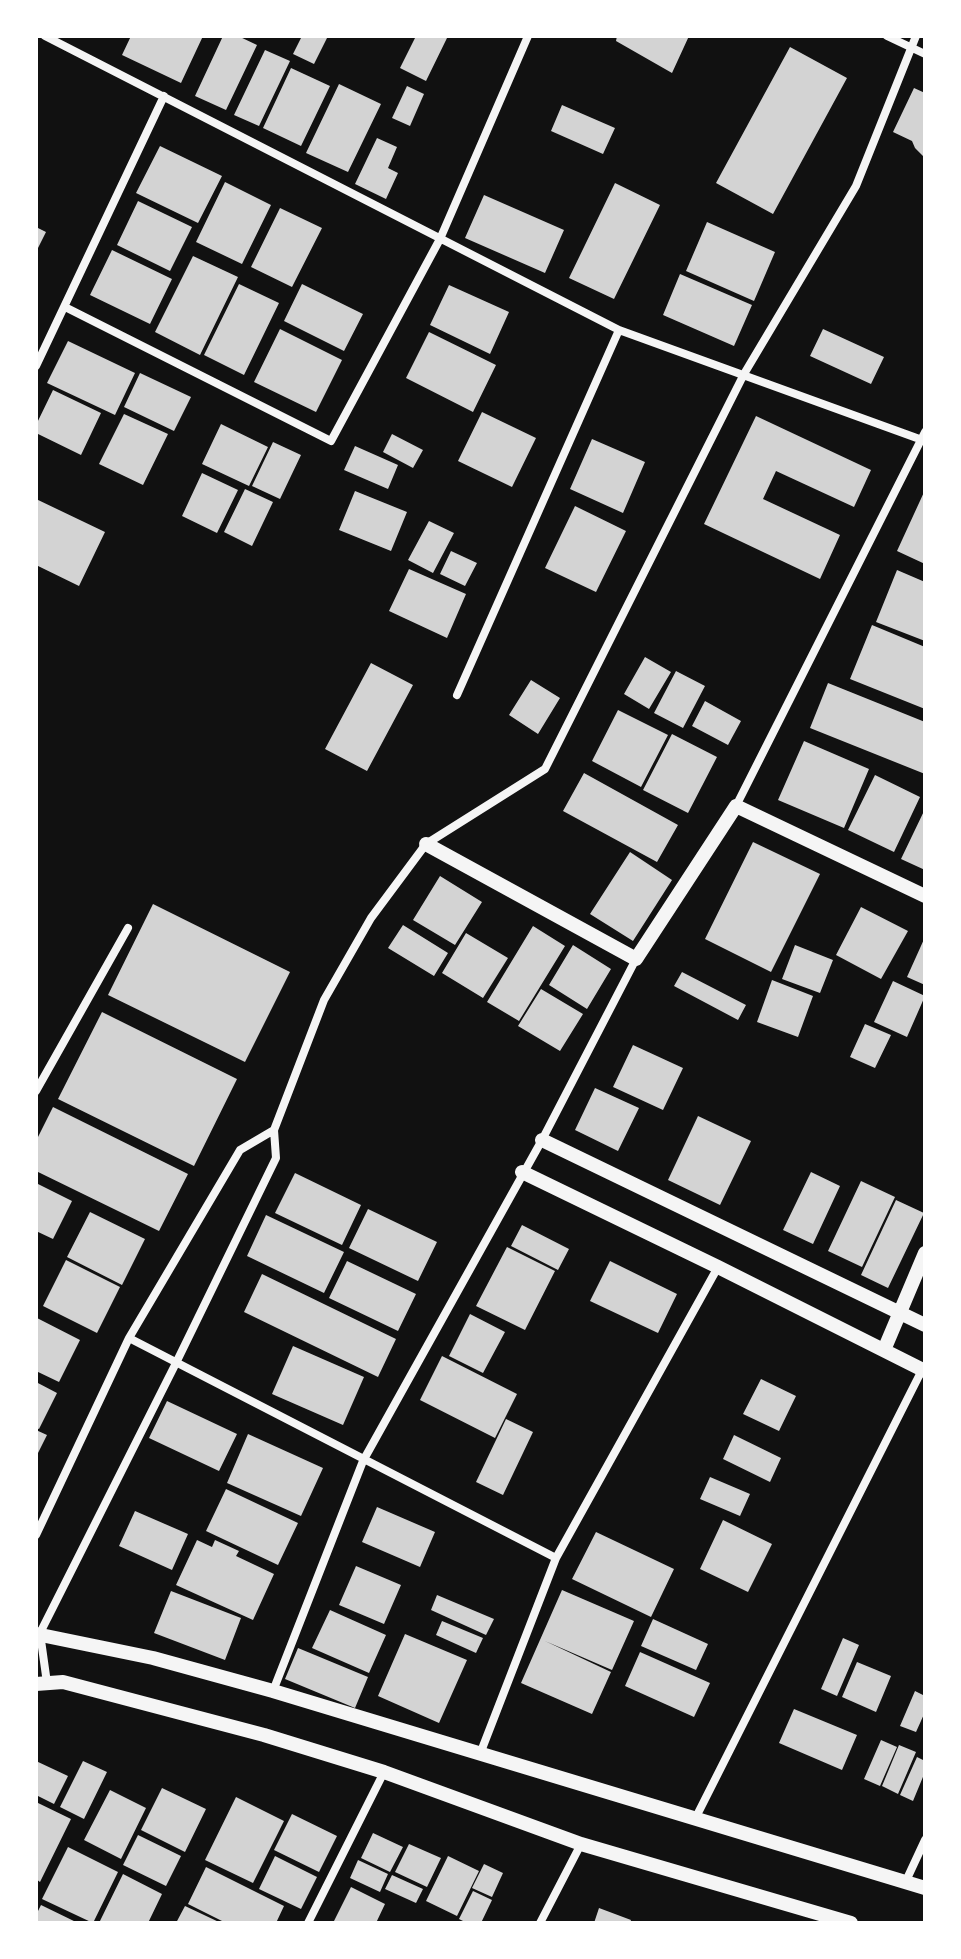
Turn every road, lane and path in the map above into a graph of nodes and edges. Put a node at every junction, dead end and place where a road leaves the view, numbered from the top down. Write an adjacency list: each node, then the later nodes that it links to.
1 (45, 36): 7 (street)
2 (528, 36): 8 (street)
3 (887, 36): 5 (street)
4 (916, 36): 5 (street)
5 (911, 48): 6 (street); 12 (street)
6 (925, 54)
7 (164, 96): 8 (street); 9 (street)
8 (440, 239): 9 (street); 10 (street)
9 (65, 307): 11 (street)
10 (619, 330): 12 (street); 14 (street)
11 (36, 366)
12 (744, 374): 13 (street); 16 (street)
13 (924, 437): 15 (street)
14 (457, 695)
15 (736, 806): 17 (street); 19 (street)
16 (426, 844): 19 (street); 21 (street)
17 (925, 896)
18 (128, 928): 20 (street)
19 (636, 959): 22 (street)
20 (36, 1091)
21 (274, 1130): 28 (street); 30 (street)
22 (542, 1140): 23 (street); 26 (street)
23 (522, 1172): 25 (street); 32 (street)
24 (925, 1253): 26 (street)
25 (718, 1267): 29 (street); 34 (street)
26 (901, 1313): 27 (street); 29 (street)
27 (925, 1325)
28 (129, 1338): 30 (street); 33 (street)
29 (884, 1350): 31 (street)
30 (176, 1363): 32 (street); 35 (street)
31 (924, 1369): 40 (street)
32 (363, 1461): 34 (street); 37 (street)
33 (36, 1535)
34 (556, 1558): 38 (street)
35 (38, 1633): 36 (street); 37 (street)
36 (41, 1684): 39 (street)
37 (273, 1691): 38 (street)
38 (480, 1755): 40 (street)
39 (384, 1772): 42 (street); 45 (street)
40 (694, 1820): 43 (street)
41 (925, 1840): 43 (street)
42 (581, 1844): 46 (street); 47 (street)
43 (905, 1883): 44 (street)
44 (925, 1888)
45 (308, 1923)
46 (540, 1923)
47 (851, 1923)

